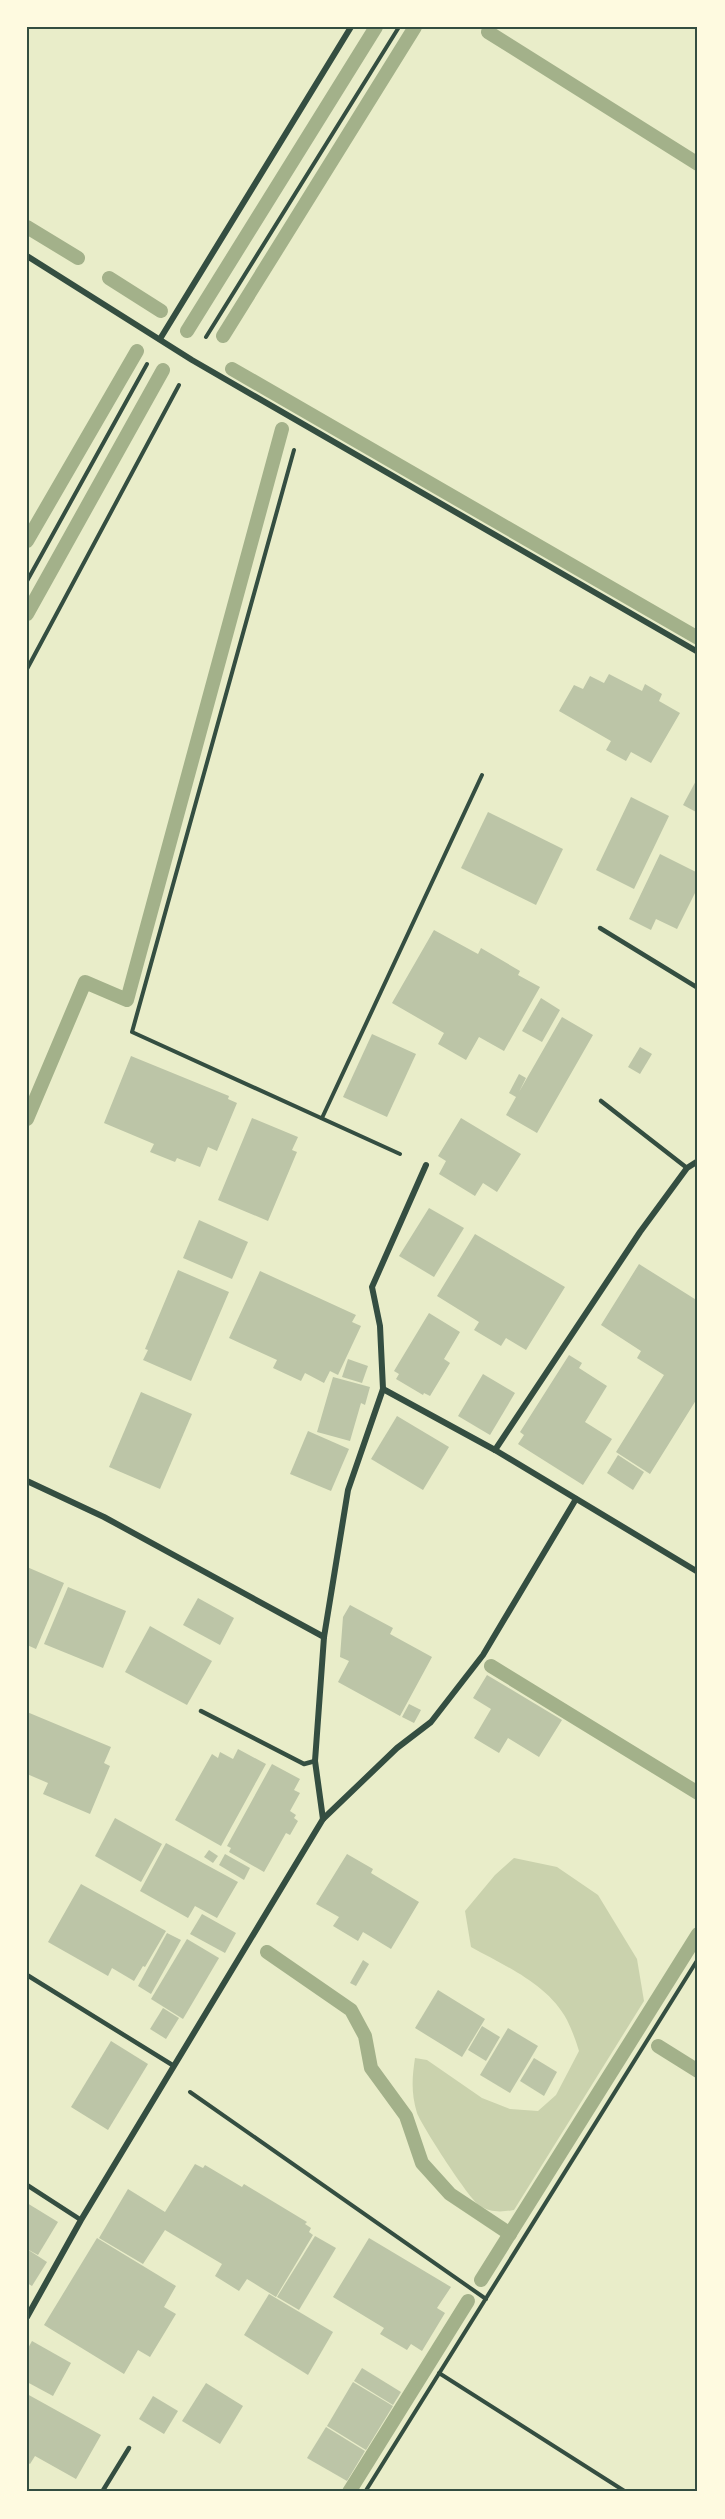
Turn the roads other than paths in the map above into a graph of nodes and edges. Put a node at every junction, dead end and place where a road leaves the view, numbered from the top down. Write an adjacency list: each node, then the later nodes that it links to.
1 (351, 27): 3 (street)
2 (27, 256): 3 (street)
3 (160, 339): 4 (street)
4 (698, 652)
5 (600, 928): 6 (lane)
6 (698, 988)
7 (601, 1101): 10 (lane)
8 (698, 1161): 10 (street)
9 (426, 1165): 11 (street)
10 (687, 1168): 12 (street)
11 (383, 1389): 12 (street); 16 (street)
12 (495, 1450): 14 (street)
13 (27, 1481): 16 (street)
14 (576, 1499): 15 (street); 19 (street)
15 (698, 1572)
16 (324, 1637): 18 (street)
17 (201, 1711): 18 (lane)
18 (315, 1761): 19 (street)
19 (323, 1819): 21 (street)
20 (27, 1975): 21 (lane)
21 (174, 2066): 23 (street)
22 (27, 2185): 23 (lane)
23 (81, 2220): 24 (street)
24 (27, 2317)
25 (129, 2448): 26 (lane)
26 (102, 2492)

